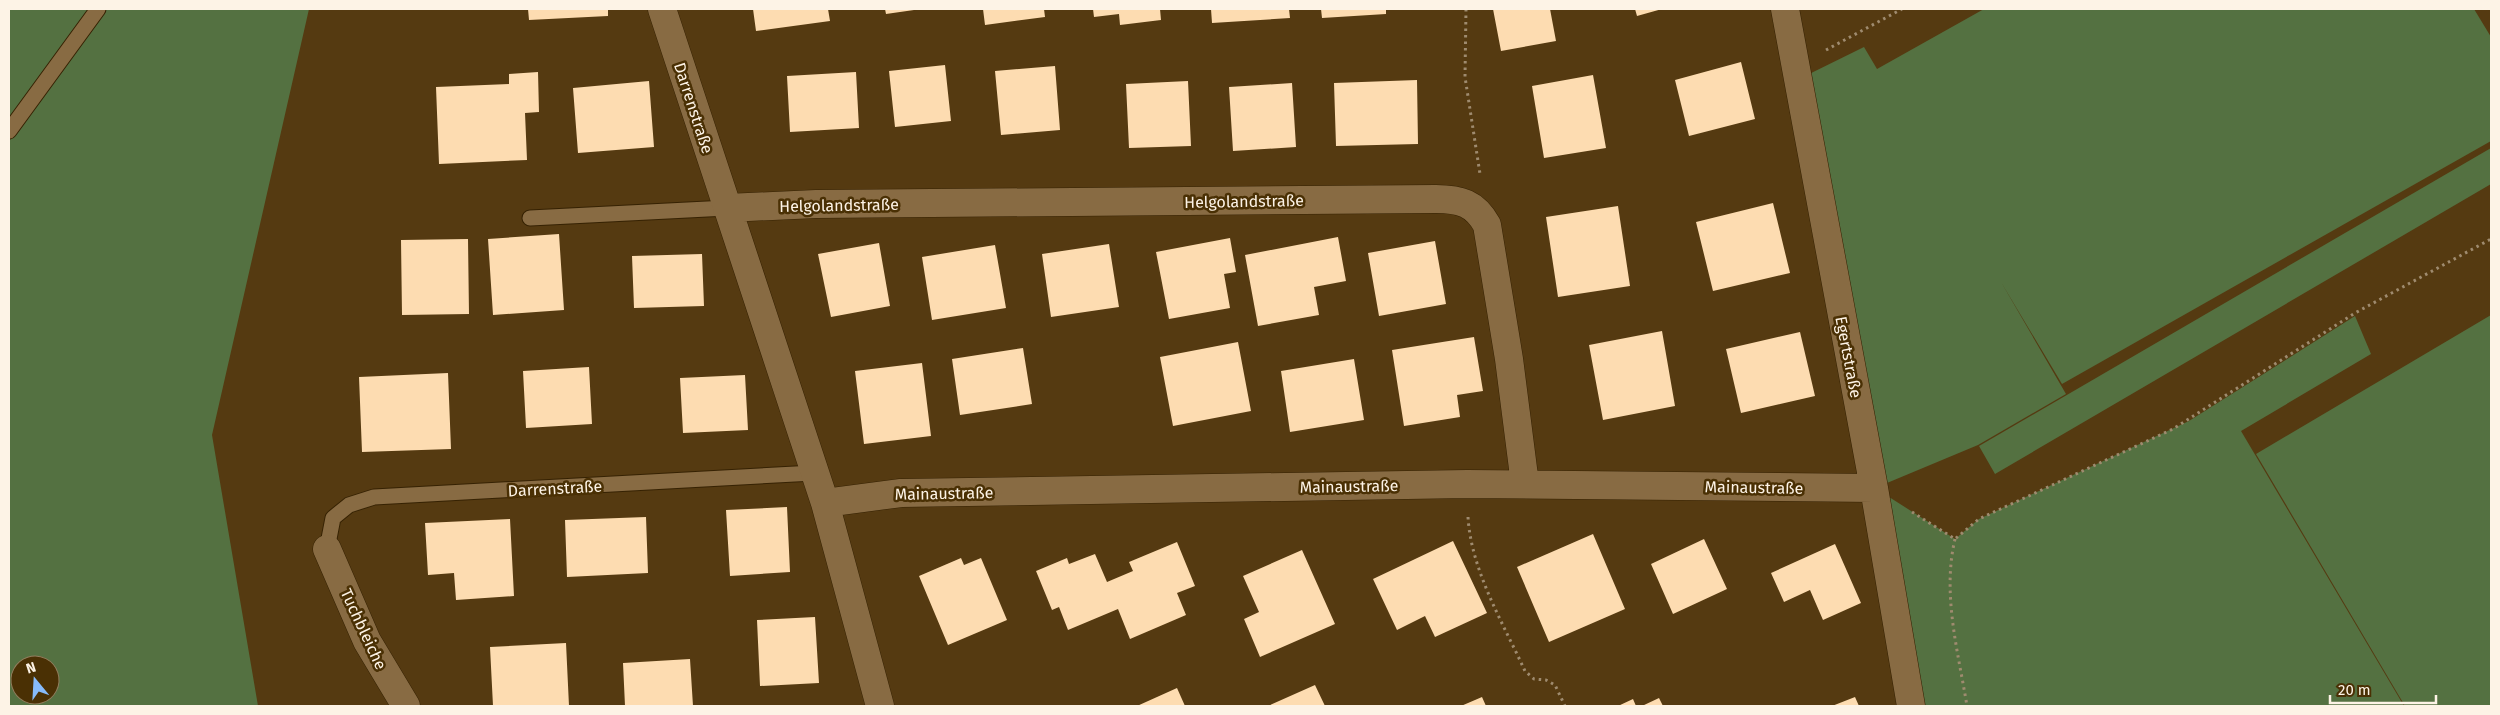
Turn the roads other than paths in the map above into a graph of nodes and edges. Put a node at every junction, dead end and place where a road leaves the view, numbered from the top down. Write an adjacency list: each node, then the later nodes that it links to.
1 (98, 9): 4 (lane)
2 (662, 9): 5 (street, Darrenstraße)
3 (1785, 9): 9 (street, Egertstraße)
4 (9, 131)
5 (727, 208): 6 (lane); 7 (street, Darrenstraße); 8 (street, Helgolandstraße)
6 (530, 218)
7 (814, 473): 10 (street, Darrenstraße); 11 (lane, Darrenstraße)
8 (1525, 484): 9 (street, Mainaustraße); 10 (street, Mainaustraße)
9 (1874, 488): 14 (street, Egertstraße)
10 (825, 503): 13 (street, Darrenstraße)
11 (327, 549): 12 (street, Tuchbleiche)
12 (406, 706)
13 (880, 706)
14 (1911, 706)

